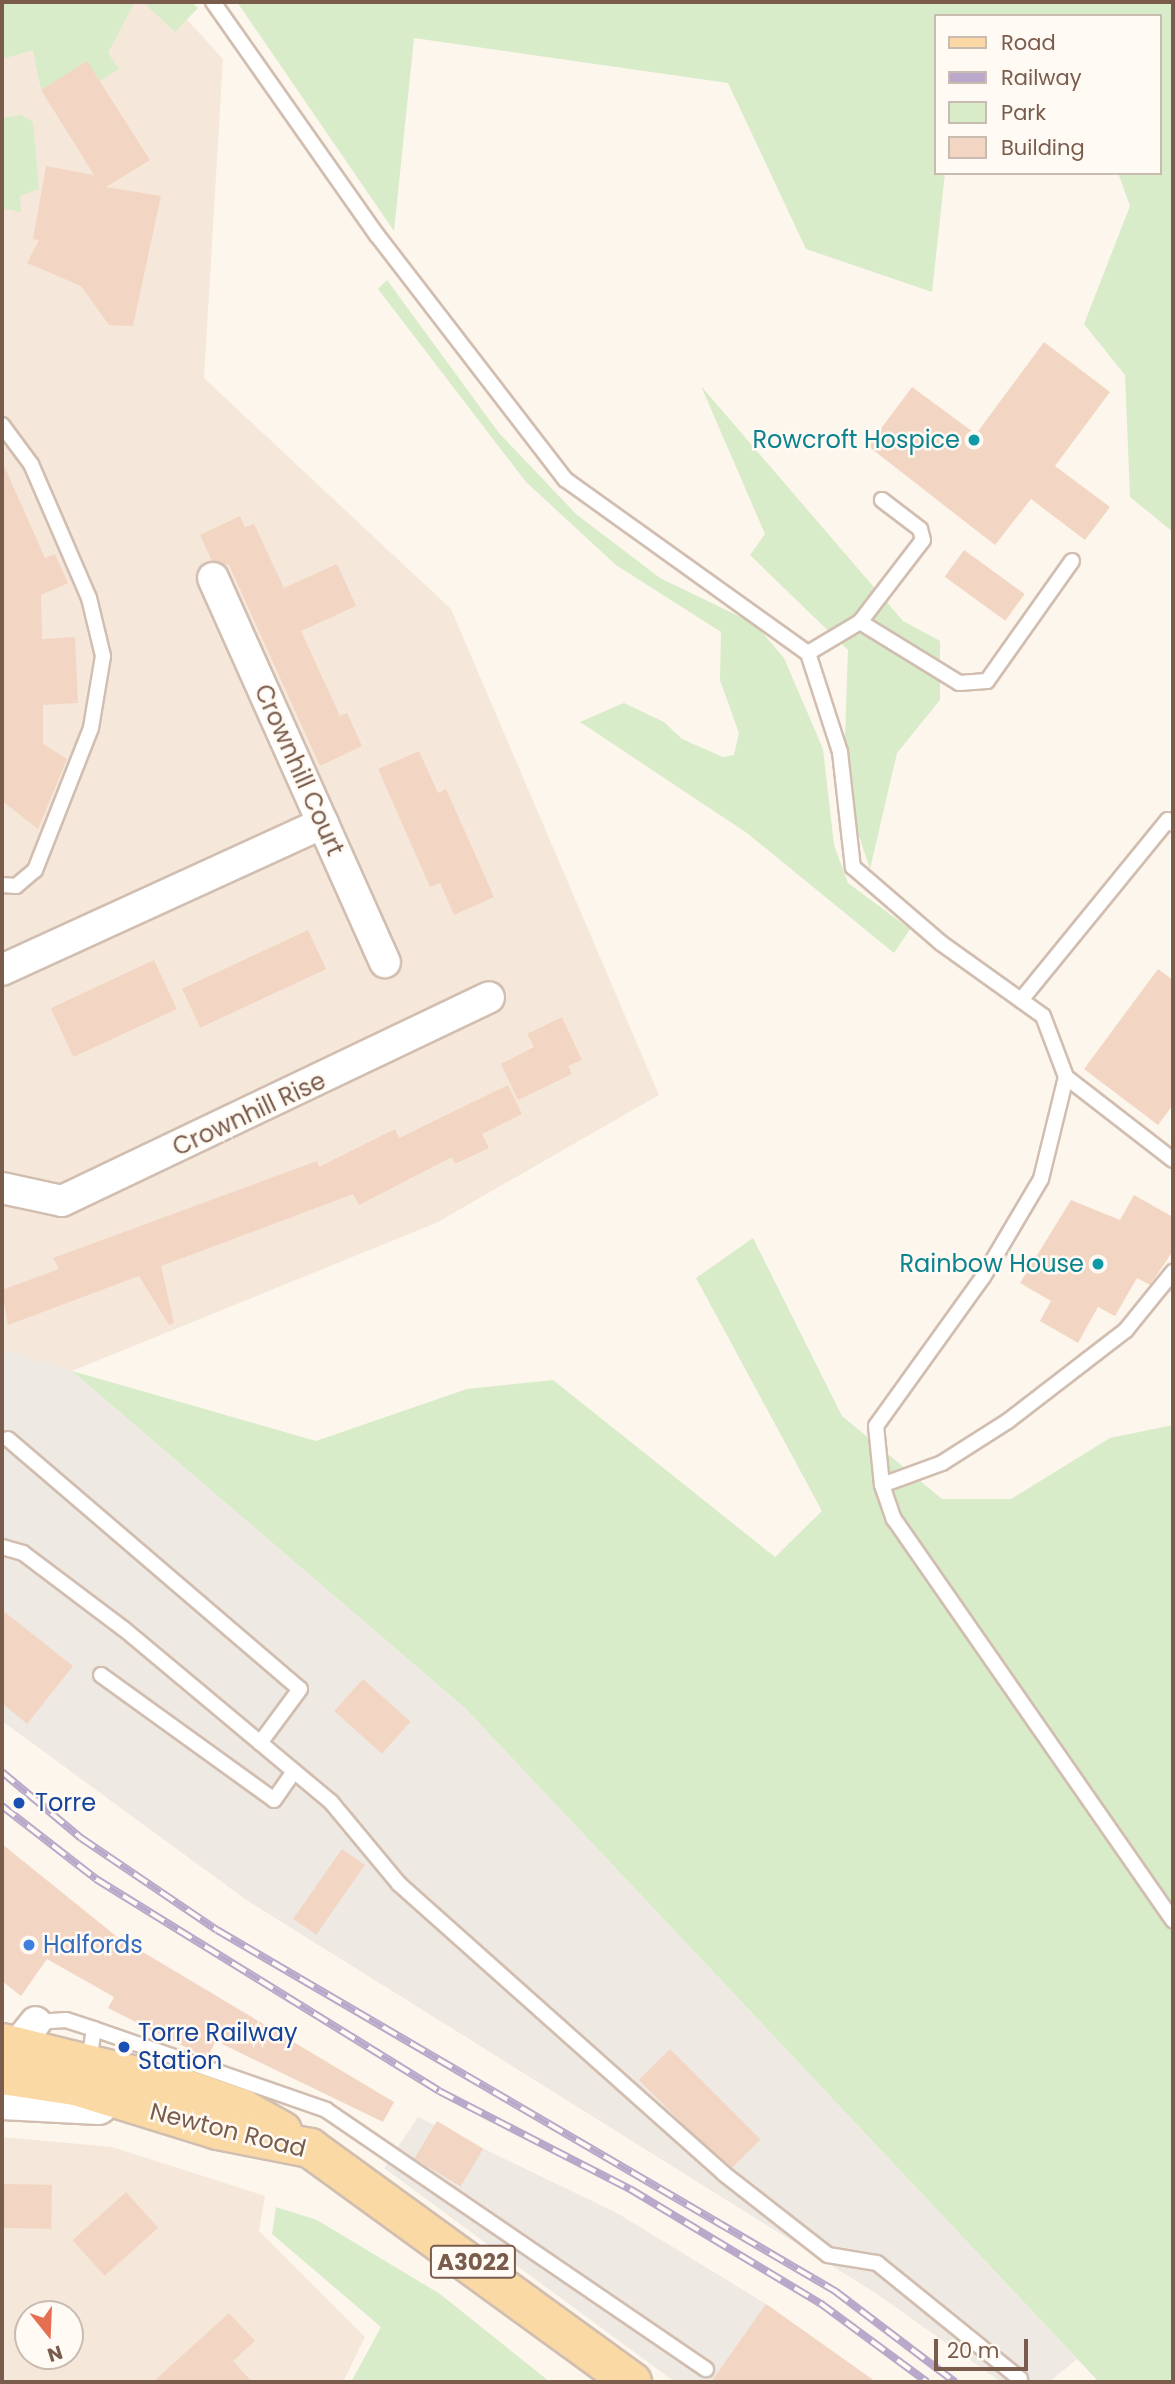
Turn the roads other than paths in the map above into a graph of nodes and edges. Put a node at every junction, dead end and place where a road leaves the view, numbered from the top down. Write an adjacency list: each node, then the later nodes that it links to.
1 (214, 2): 7 (lane)
2 (2, 425): 10 (lane)
3 (882, 500): 6 (lane)
4 (1072, 561): 6 (lane)
5 (213, 579): 8 (street, Crownhill Court)
6 (860, 622): 7 (lane)
7 (808, 653): 14 (lane)
8 (323, 823): 11 (street, Crownhill Court); 12 (street)
9 (1173, 824): 14 (lane)
10 (2, 885)
11 (386, 962)
12 (2, 970)
13 (489, 997): 17 (street, Crownhill Rise)
14 (1021, 1000): 15 (lane)
15 (1066, 1077): 16 (lane); 20 (lane)
16 (1173, 1160)
17 (2, 1188)
18 (1173, 1272): 20 (lane)
19 (8, 1439): 23 (lane)
20 (882, 1485): 25 (lane)
21 (2, 1547): 23 (lane)
22 (101, 1675): 24 (lane)
23 (260, 1743): 24 (lane)
24 (294, 1771): 30 (lane)
25 (1173, 1920)
26 (13, 2060): 27 (main road, A3022); 27 (street)
27 (74, 2069): 28 (main road, A3022); 28 (main road, Newton Road / A3022); 29 (lane)
28 (310, 2148): 31 (main road, Newton Road / A3022)
29 (706, 2369)
30 (1020, 2379)
31 (632, 2382)

